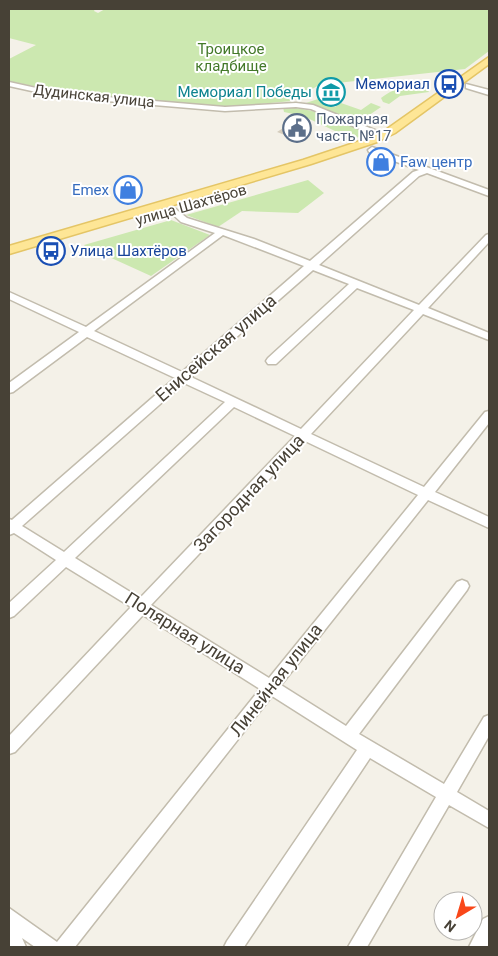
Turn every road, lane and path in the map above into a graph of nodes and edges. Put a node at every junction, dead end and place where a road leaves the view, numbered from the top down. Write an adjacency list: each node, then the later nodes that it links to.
1 (489, 60): 6 (main road)
2 (489, 71): 4 (main road)
3 (9, 84): 6 (street, Дудинская улица)
4 (469, 86): 5 (street); 7 (main road)
5 (489, 93)
6 (383, 135): 7 (main road)
7 (367, 147): 8 (street); 10 (main road, улица Шахтёров); 13 (main road, улица Шахтёров)
8 (425, 171): 9 (street); 15 (street, Енисейская улица)
9 (489, 193)
10 (172, 210): 11 (street); 14 (main road, улица Шахтёров)
11 (222, 232): 15 (street); 19 (street)
12 (489, 237): 18 (street, Загородная улица)
13 (9, 250)
14 (9, 259)
15 (312, 266): 16 (street); 22 (street, Енисейская улица)
16 (356, 284): 18 (street); 21 (street)
17 (9, 295): 19 (street)
18 (421, 310): 20 (street); 26 (street, Загородная улица)
19 (87, 331): 22 (street); 23 (street)
20 (487, 333)
21 (272, 361)
22 (183, 376): 24 (street); 29 (street, Енисейская улица)
23 (9, 390)
24 (233, 401): 26 (street); 30 (street)
25 (489, 415): 27 (street, Линейная улица)
26 (304, 434): 27 (street); 32 (street, Загородная улица)
27 (426, 492): 28 (street); 34 (street, Линейная улица)
28 (488, 521)
29 (10, 527): 30 (street, Полярная улица)
30 (64, 559): 32 (street, Полярная улица); 33 (street)
31 (462, 586): 36 (street)
32 (143, 607): 34 (street, Полярная улица); 37 (street, Загородная улица)
33 (9, 612)
34 (270, 687): 36 (street, Полярная улица); 46 (street, Линейная улица)
35 (489, 722): 39 (street)
36 (348, 736): 38 (street, Полярная улица)
37 (9, 747)
38 (368, 748): 39 (street, Полярная улица); 47 (street)
39 (447, 795): 40 (street, Полярная улица); 48 (street)
40 (489, 820)
41 (9, 916): 45 (street)
42 (489, 925): 49 (street)
43 (9, 928): 44 (street)
44 (17, 947)
45 (50, 947)
46 (64, 947)
47 (233, 947)
48 (356, 947)
49 (478, 947)

